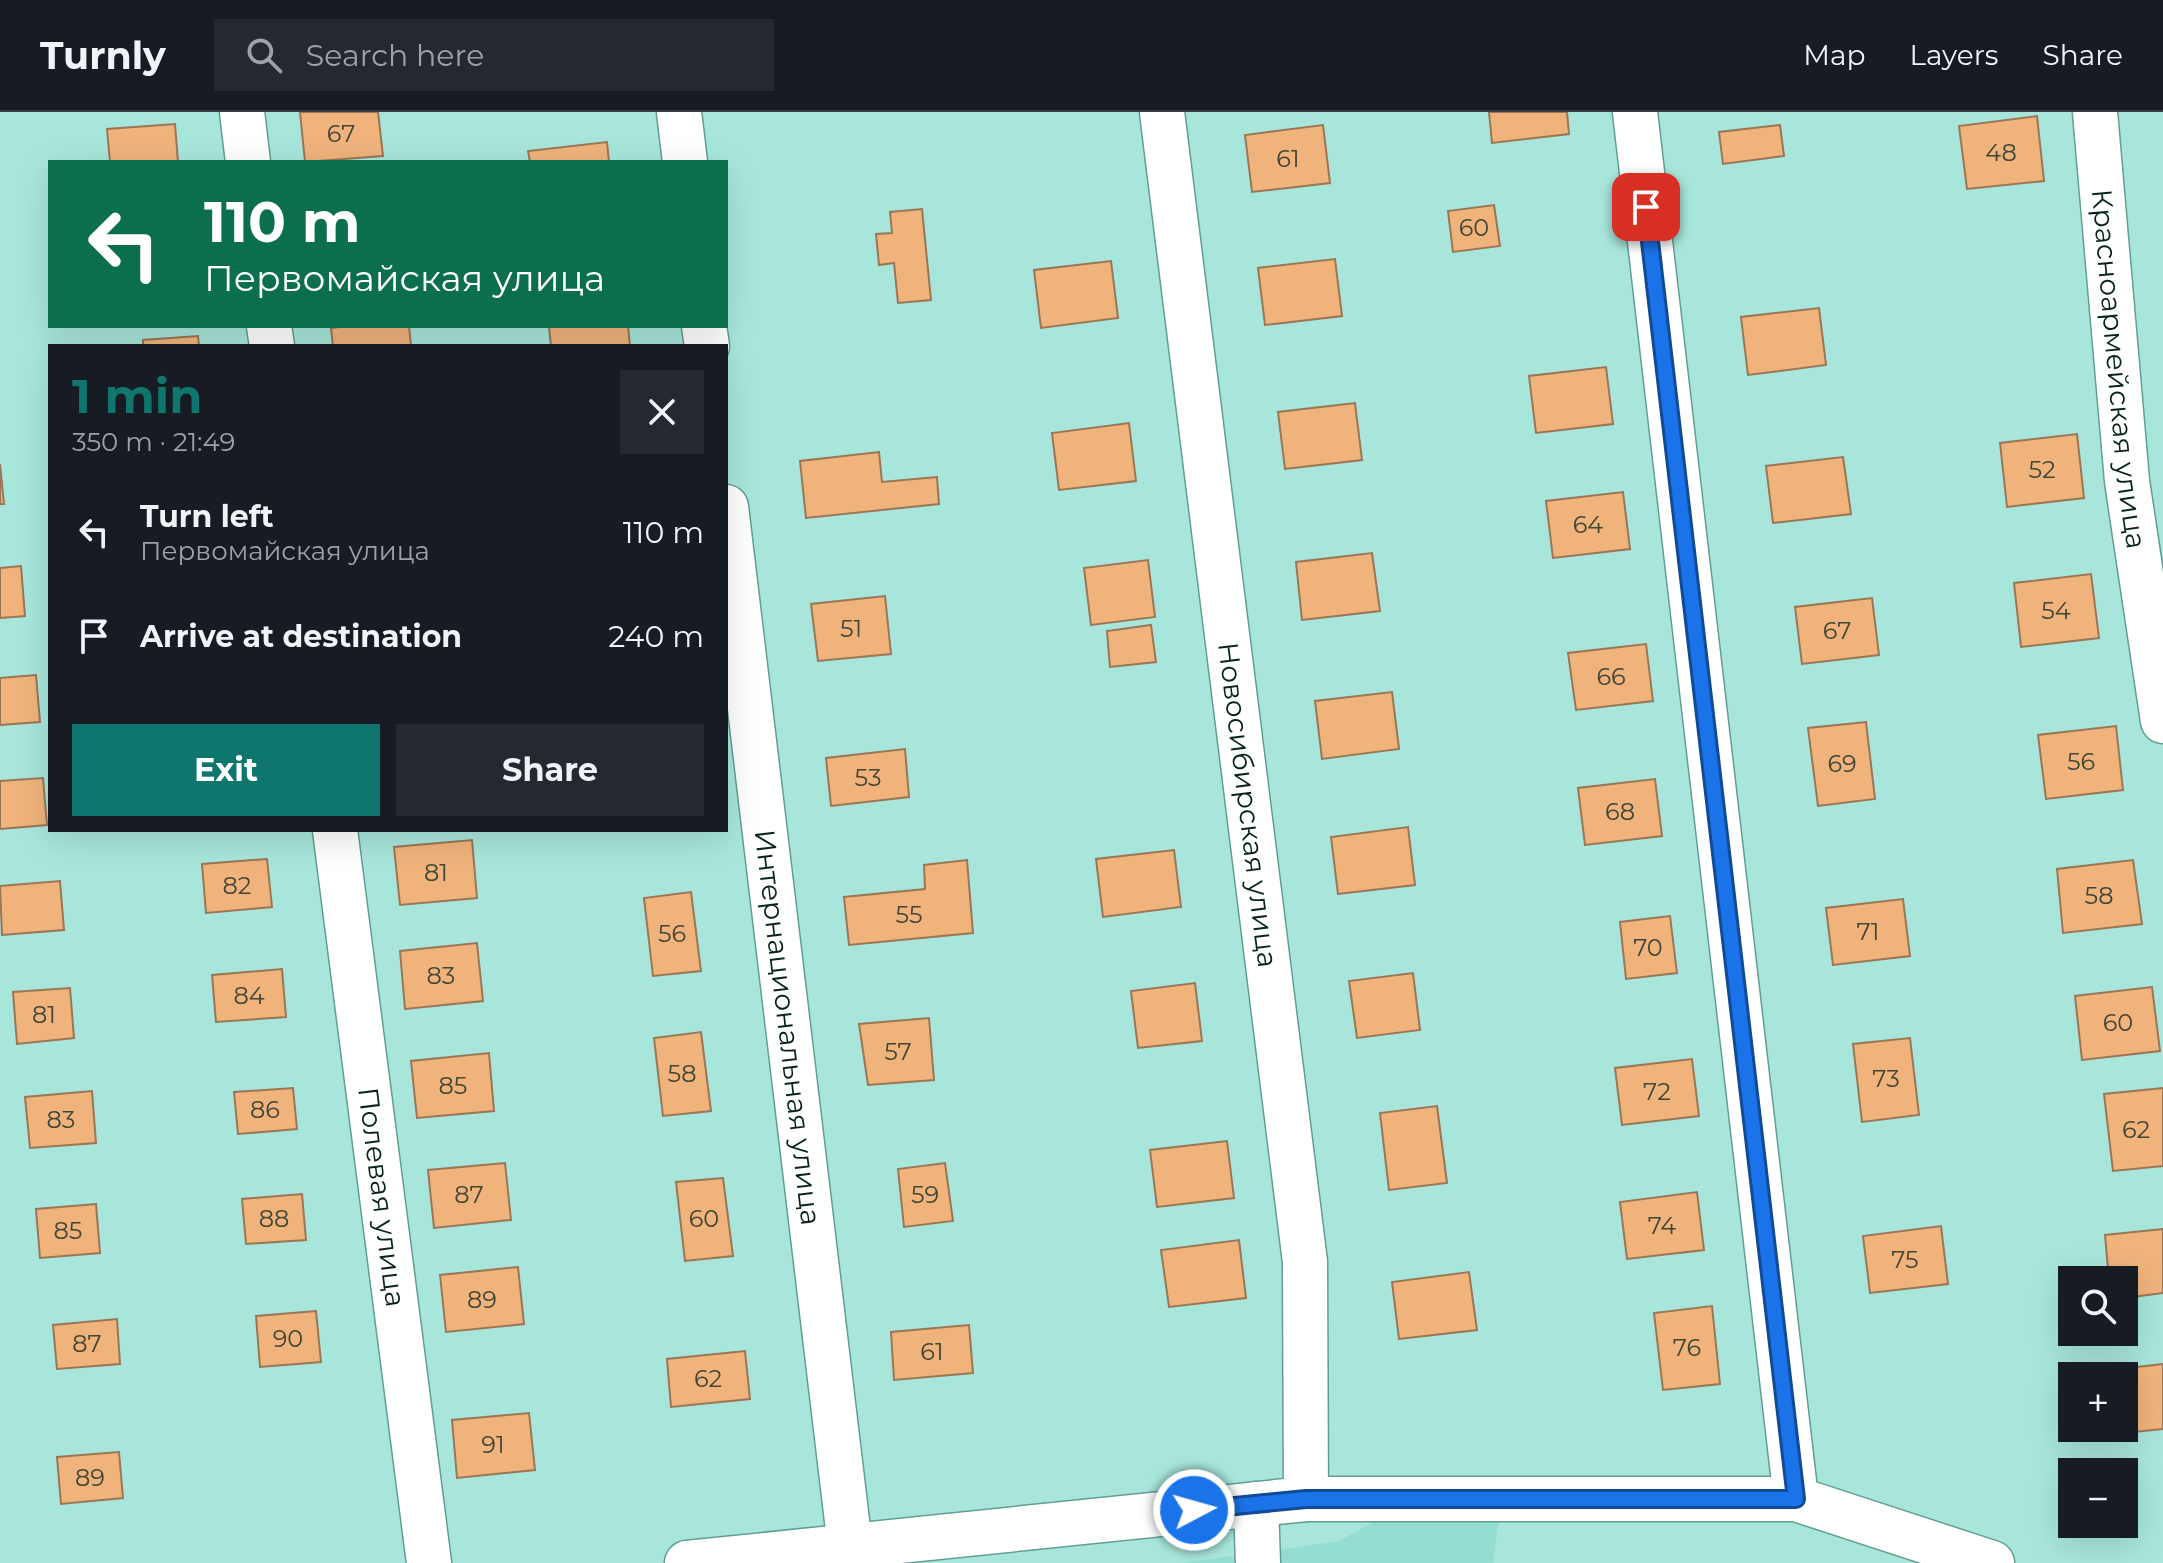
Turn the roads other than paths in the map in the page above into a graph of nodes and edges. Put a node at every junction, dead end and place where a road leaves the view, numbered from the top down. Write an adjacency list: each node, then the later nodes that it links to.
1 (242, 112): 6 (street)
2 (679, 112): 7 (street)
3 (1162, 112): 11 (street, Новосибирская улица)
4 (1635, 112): 12 (street)
5 (2095, 112): 9 (street, Красноармейская улица)
6 (248, 160)
7 (685, 160)
8 (728, 524): 14 (street, Интернациональная улица)
9 (2163, 721)
10 (335, 832): 15 (street, Полевая улица)
11 (1306, 1499): 12 (street); 13 (street)
12 (1796, 1499): 18 (street)
13 (1256, 1504): 14 (street); 17 (street)
14 (850, 1546): 16 (street)
15 (429, 1563)
16 (687, 1563)
17 (1258, 1563)
18 (1992, 1563)

